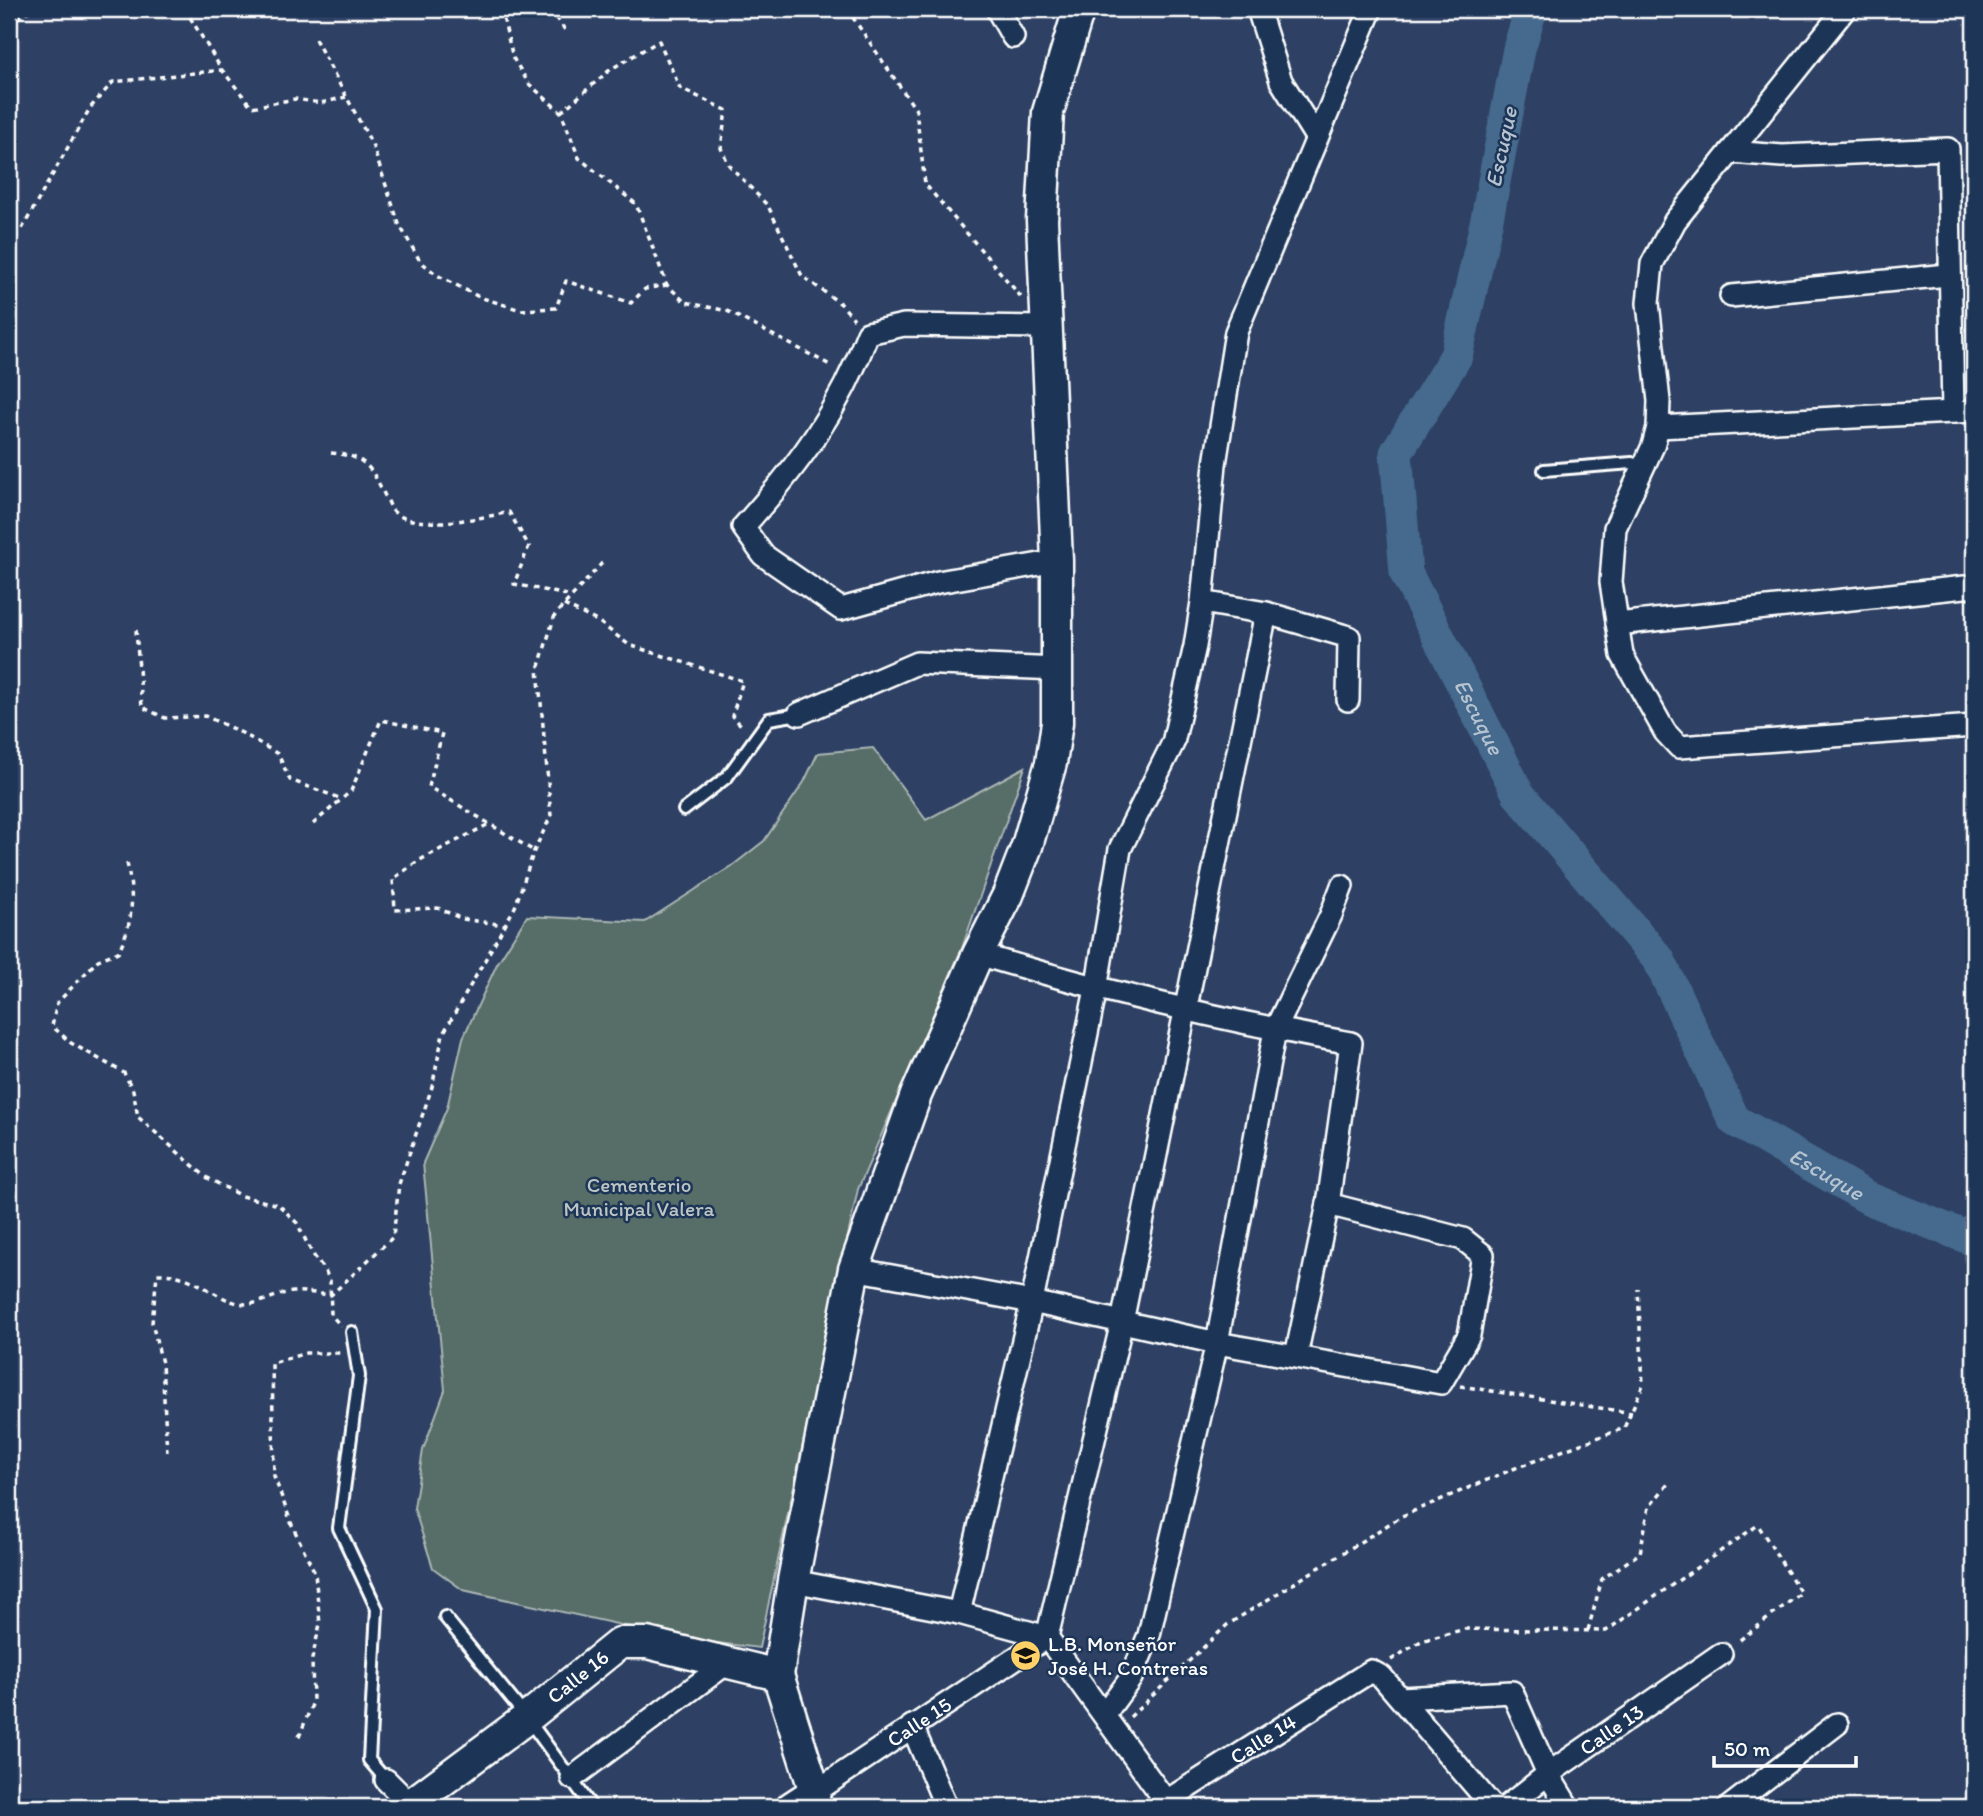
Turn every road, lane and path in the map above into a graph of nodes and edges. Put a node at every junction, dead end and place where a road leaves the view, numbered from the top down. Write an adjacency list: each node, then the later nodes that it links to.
1 (32, 9): 11 (path)
2 (185, 9): 15 (path)
3 (501, 9): 17 (path)
4 (551, 9): 12 (path)
5 (847, 9): 24 (path)
6 (997, 9): 13 (street)
7 (1079, 9): 24 (main road)
8 (1258, 9): 18 (street)
9 (1371, 9): 18 (street)
10 (1845, 9): 19 (street)
11 (9, 23)
12 (567, 33)
13 (1013, 37)
14 (314, 39): 16 (path)
15 (222, 70): 16 (path); 20 (path)
16 (346, 97): 22 (path)
17 (561, 112): 22 (path); 25 (path)
18 (1316, 137): 36 (street)
19 (1730, 152): 21 (street); 28 (street)
20 (22, 229)
21 (1948, 275): 23 (street); 27 (street)
22 (667, 285): 26 (path)
23 (1731, 296)
24 (1046, 327): 25 (street); 32 (main road)
25 (868, 333): 26 (street)
26 (852, 376): 32 (street)
27 (1964, 411): 28 (street)
28 (1658, 427): 30 (street)
29 (331, 453): 35 (path)
30 (1642, 466): 31 (lane); 39 (street)
31 (1544, 470)
32 (1057, 561): 41 (main road)
33 (603, 562): 35 (path)
34 (1974, 586): 39 (street)
35 (572, 596): 37 (path)
36 (1202, 602): 38 (street); 55 (street)
37 (564, 605): 45 (path); 50 (path)
38 (1266, 613): 42 (street); 56 (street)
39 (1618, 624): 44 (street)
40 (136, 631): 46 (path)
41 (1058, 669): 43 (street); 54 (main road)
42 (1348, 700)
43 (799, 713): 45 (lane)
44 (1974, 726)
45 (758, 736): 47 (lane)
46 (342, 799): 48 (path); 49 (path)
47 (684, 810)
48 (313, 824)
49 (487, 825): 50 (path); 53 (path)
50 (534, 852): 53 (path)
51 (127, 863): 61 (path)
52 (1342, 886): 57 (street)
53 (505, 925): 61 (path)
54 (978, 954): 55 (street); 59 (main road)
55 (1096, 989): 56 (street); 62 (street)
56 (1184, 1011): 57 (street); 63 (street)
57 (1275, 1030): 58 (street); 65 (street)
58 (1328, 1204): 67 (street); 68 (street)
59 (854, 1269): 62 (street); 72 (main road)
60 (1638, 1289): 69 (path)
61 (331, 1295): 64 (path); 70 (path)
62 (1032, 1302): 63 (street); 73 (street)
63 (1122, 1322): 65 (street); 76 (street)
64 (352, 1332): 66 (lane)
65 (1217, 1343): 67 (street); 83 (street)
66 (355, 1353): 86 (path); 89 (lane)
67 (1296, 1356): 68 (street)
68 (1441, 1383): 69 (path)
69 (1632, 1413): 83 (path)
70 (167, 1452)
71 (1668, 1484): 75 (path)
72 (793, 1581): 73 (street); 80 (main road)
73 (960, 1613): 76 (street)
74 (445, 1617): 82 (lane)
75 (1588, 1631): 77 (path); 79 (path)
76 (1047, 1637): 83 (street); 85 (street, Calle 15)
77 (1721, 1654): 87 (street, Calle 13)
78 (727, 1663): 80 (main road, Calle 16); 82 (main road, Calle 16); 88 (street)
79 (1371, 1671): 81 (street); 91 (street, Calle 14)
80 (778, 1675): 90 (main road)
81 (1401, 1698): 87 (street); 95 (street)
82 (527, 1718): 88 (lane); 92 (main road, Calle 16)
83 (1110, 1723): 91 (street)
84 (1837, 1724): 98 (street)
85 (912, 1726): 90 (street, Calle 15); 94 (street)
86 (299, 1737)
87 (1548, 1774): 96 (street, Calle 13); 97 (street)
88 (572, 1778): 93 (lane)
89 (386, 1780): 92 (street)
90 (810, 1802)
91 (1164, 1805)
92 (411, 1806)
93 (591, 1806)
94 (946, 1807)
95 (1493, 1807)
96 (1506, 1807)
97 (1567, 1807)
98 (1729, 1807)

